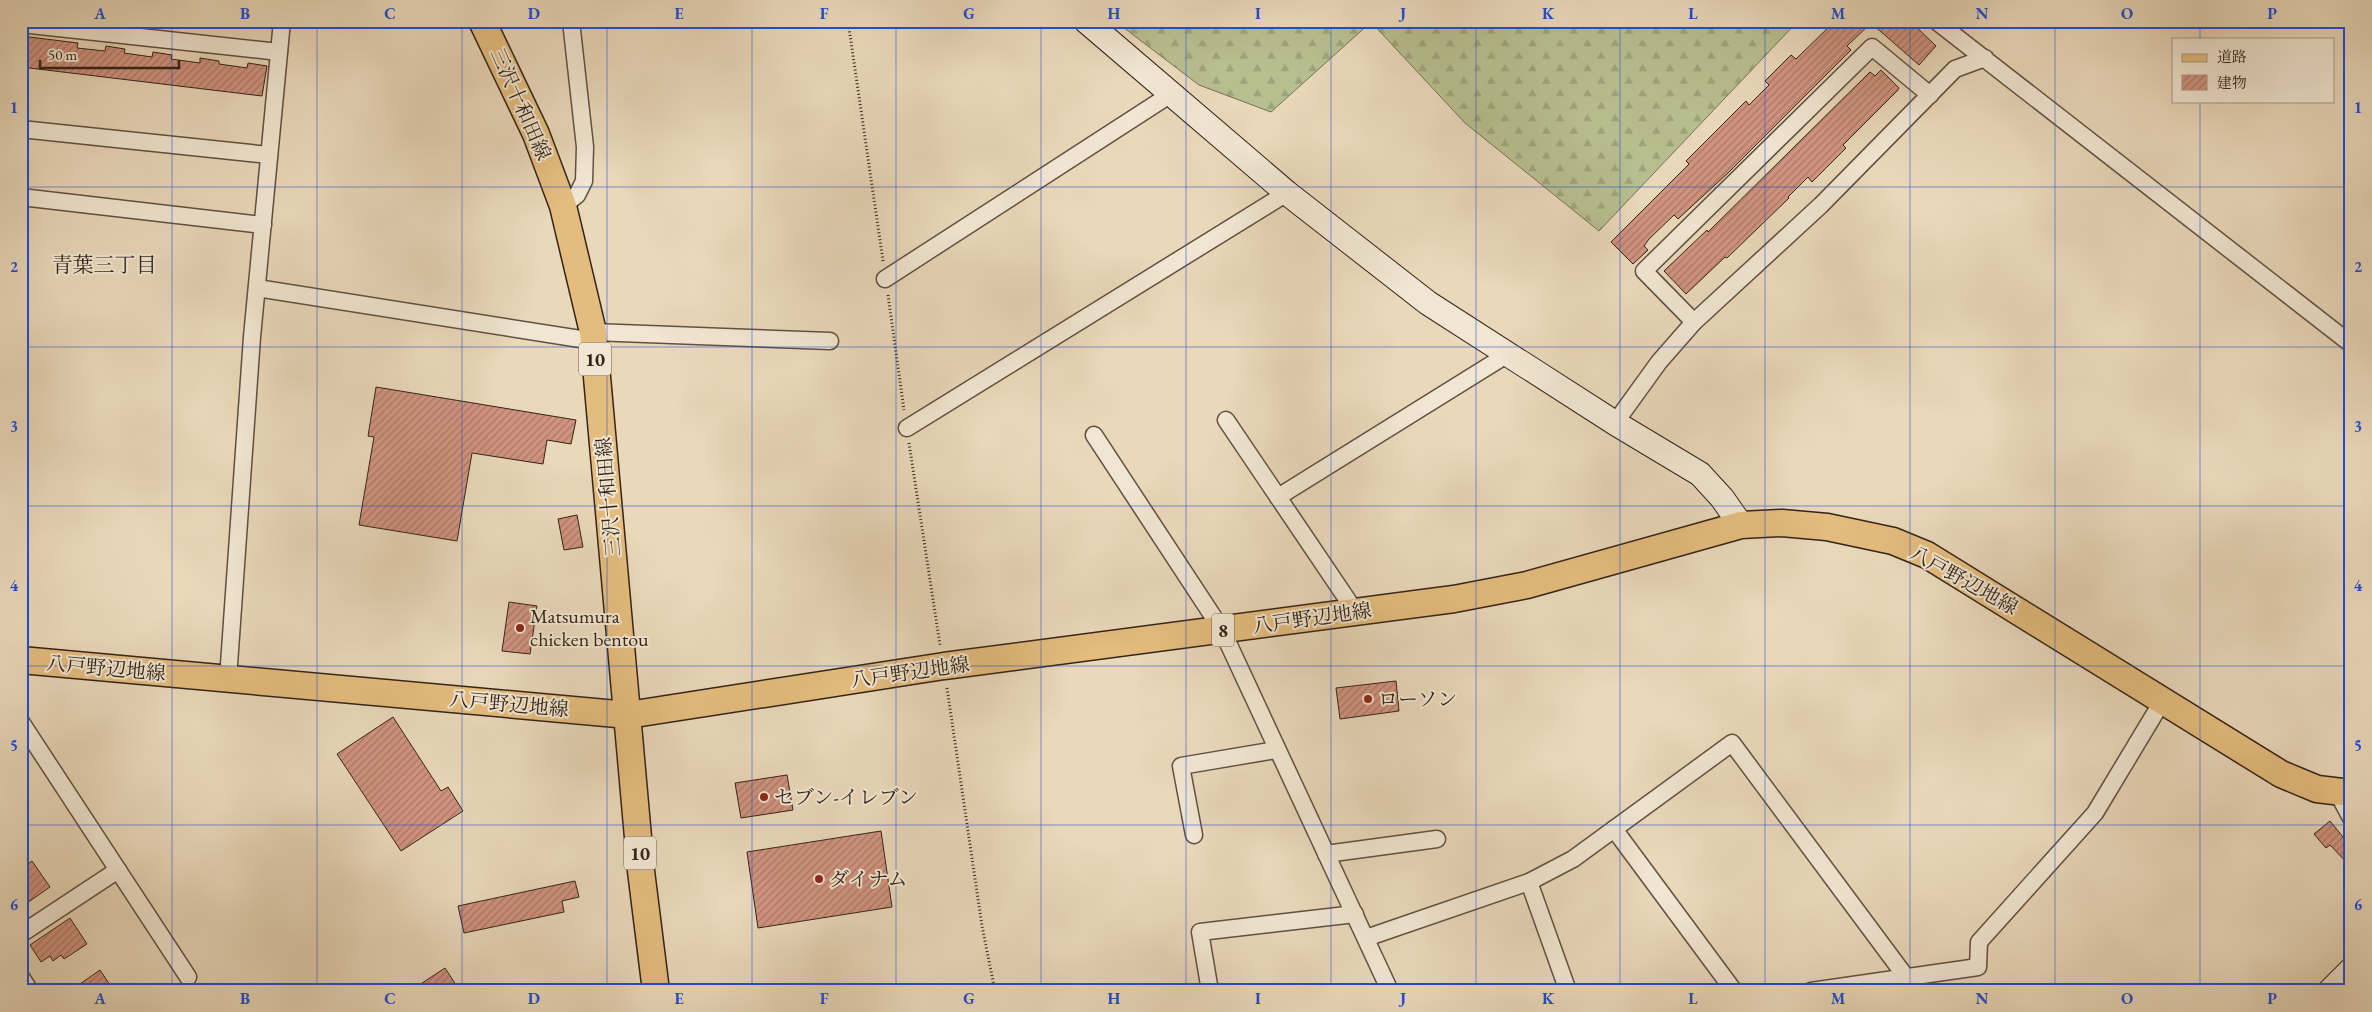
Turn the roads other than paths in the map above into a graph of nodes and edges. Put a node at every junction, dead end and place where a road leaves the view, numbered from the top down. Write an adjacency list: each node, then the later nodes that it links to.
1 (282, 21): 7 (street)
2 (482, 21): 15 (main road, 三沢十和田線 / 10)
3 (571, 21): 15 (street)
4 (1086, 21): 9 (street)
5 (1936, 21): 8 (street)
6 (21, 24): 7 (street)
7 (279, 52): 12 (street)
8 (1984, 58): 10 (street); 22 (street)
9 (1171, 94): 13 (street); 17 (street)
10 (1930, 95): 19 (street); 19 (street)
11 (21, 129): 12 (street)
12 (269, 155): 16 (street)
13 (1287, 193): 23 (street); 26 (street)
14 (21, 197): 16 (street)
15 (563, 206): 20 (main road, 三沢十和田線 / 10)
16 (263, 225): 18 (street)
17 (885, 279)
18 (257, 288): 20 (street); 33 (street)
19 (1694, 322): 25 (street)
20 (593, 336): 21 (street); 35 (main road, 三沢十和田線 / 10)
21 (830, 341)
22 (2351, 344)
23 (1508, 354): 25 (street); 28 (street)
24 (1226, 420): 28 (street)
25 (1615, 424): 29 (street)
26 (907, 428)
27 (1094, 435): 31 (street)
28 (1278, 497): 30 (street)
29 (1741, 526): 30 (main road, 八戸野辺地線 / 8); 34 (main road, 八戸野辺地線 / 8)
30 (1355, 611): 31 (main road, 八戸野辺地線 / 8)
31 (1222, 630): 35 (main road, 八戸野辺地線 / 8); 37 (street)
32 (21, 660): 33 (main road, 八戸野辺地線 / 8)
33 (228, 679): 35 (main road, 八戸野辺地線 / 8)
34 (2163, 700): 38 (main road, 八戸野辺地線 / 8); 52 (street)
35 (628, 715): 54 (main road, 三沢十和田線 / 10)
36 (21, 722): 44 (street)
37 (1276, 750): 41 (street); 43 (street)
38 (2344, 793): 39 (street)
39 (2351, 818)
40 (1614, 829): 45 (street); 52 (street); 58 (street)
41 (1194, 835)
42 (1438, 839): 43 (street)
43 (1326, 854): 46 (street)
44 (118, 870): 47 (street); 51 (street)
45 (1529, 882): 48 (street); 57 (street)
46 (1355, 914): 48 (street); 55 (street)
47 (21, 934)
48 (1366, 938): 56 (street)
49 (2351, 970): 60 (street)
50 (21, 977): 53 (street)
51 (188, 977)
52 (1906, 978): 59 (street)
53 (30, 991)
54 (656, 991)
55 (1210, 991)
56 (1390, 991)
57 (1568, 991)
58 (1734, 991)
59 (1811, 991)
60 (2330, 991)

